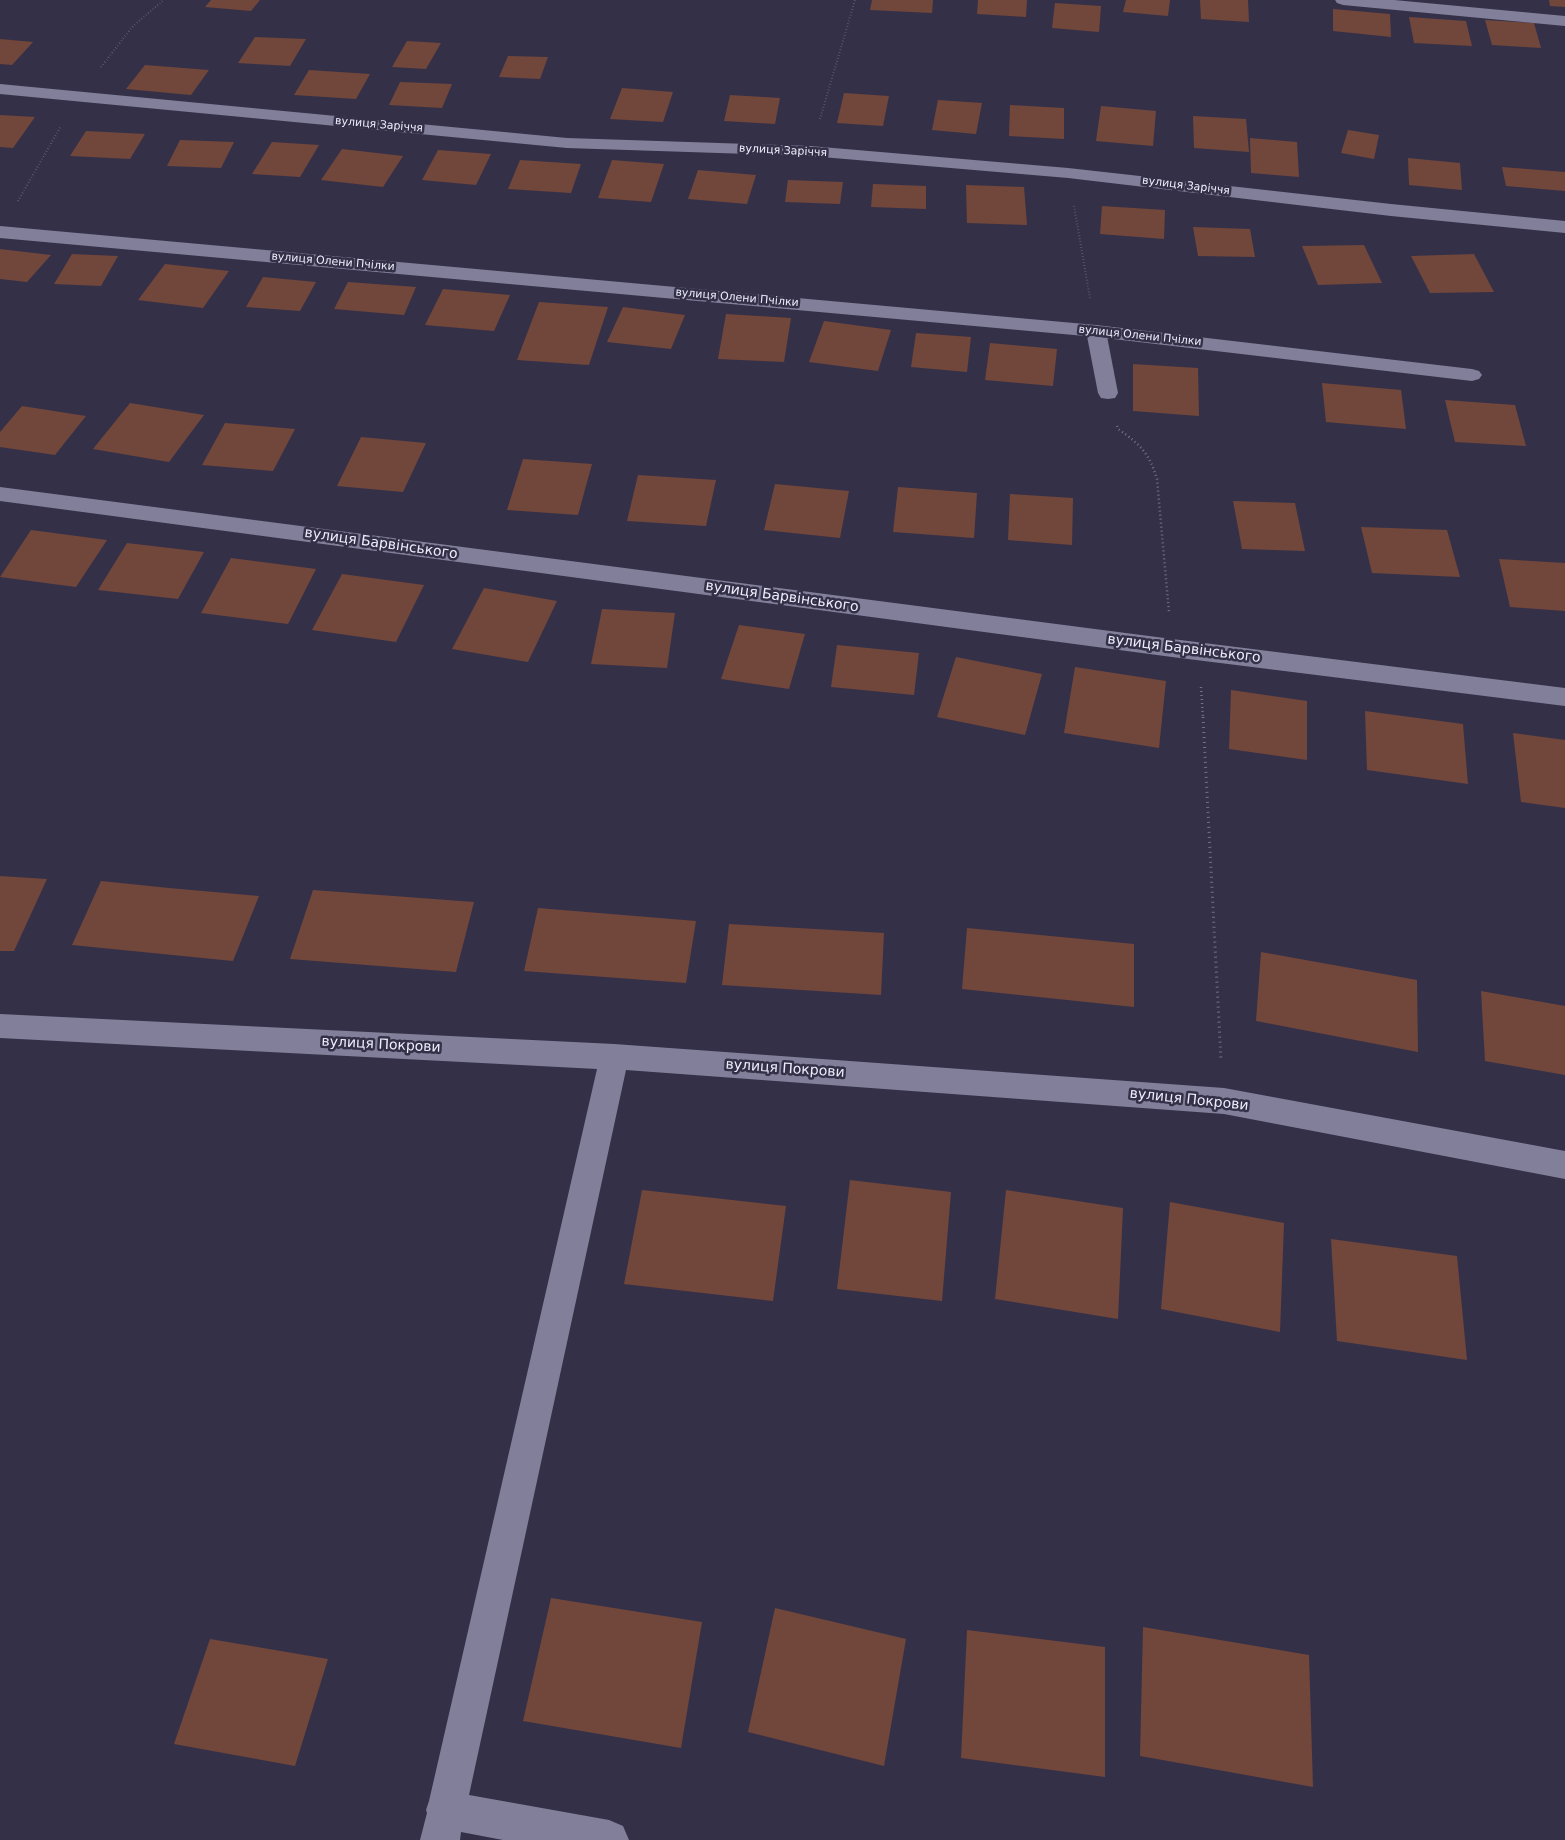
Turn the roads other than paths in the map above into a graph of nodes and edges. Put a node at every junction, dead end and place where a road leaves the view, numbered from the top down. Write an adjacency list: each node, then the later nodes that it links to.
1 (1343, 0): 2 (street)
2 (1565, 21)
3 (0, 89): 4 (street, вулиця Заріччя)
4 (1565, 227)
5 (0, 232): 6 (street, вулиця Олени Пчілки)
6 (1096, 331): 7 (street, вулиця Олени Пчілки); 8 (street)
7 (1472, 375)
8 (1108, 393)
9 (0, 494): 10 (street, вулиця Барвінського)
10 (1565, 697)
11 (0, 1026): 12 (street, вулиця Покрови)
12 (614, 1057): 13 (street, вулиця Покрови); 14 (street)
13 (1565, 1165)
14 (442, 1825): 15 (street)
15 (609, 1840)

